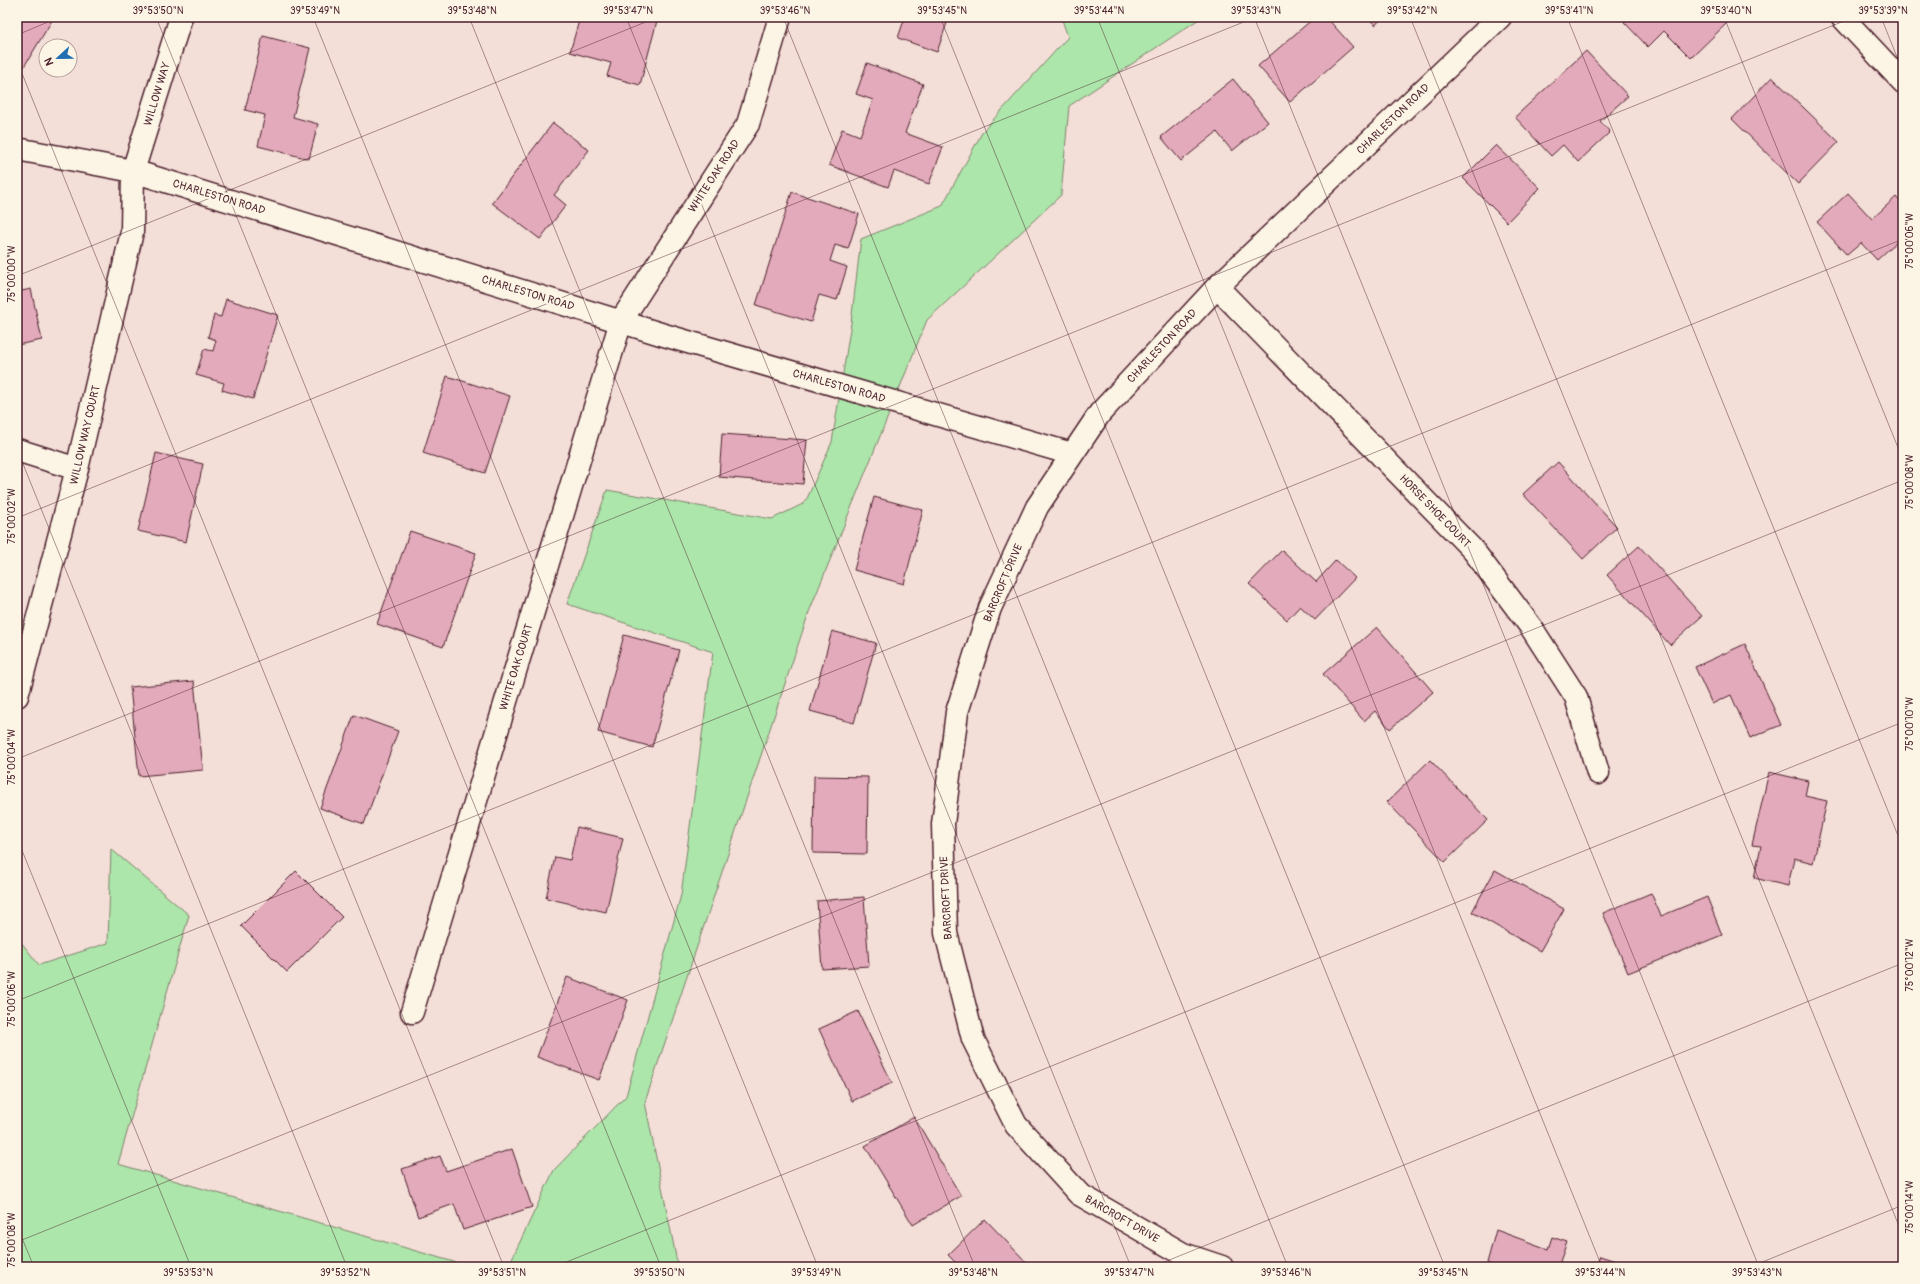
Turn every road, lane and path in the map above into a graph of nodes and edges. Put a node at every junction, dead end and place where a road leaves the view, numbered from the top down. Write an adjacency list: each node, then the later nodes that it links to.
1 (181, 17): 7 (street, WILLOW WAY)
2 (780, 17): 9 (street, WHITE OAK ROAD)
3 (1500, 17): 8 (street, CHARLESTON ROAD)
4 (1842, 17): 5 (street)
5 (1903, 82)
6 (17, 149): 7 (street, CHARLESTON ROAD)
7 (133, 171): 9 (street, CHARLESTON ROAD); 12 (street, WILLOW WAY COURT)
8 (1217, 287): 11 (street, CHARLESTON ROAD); 14 (street, HORSE SHOE COURT)
9 (620, 321): 11 (street, CHARLESTON ROAD); 15 (street, WHITE OAK COURT)
10 (17, 450): 12 (street)
11 (1072, 454): 16 (street, BARCROFT DRIVE)
12 (77, 469): 13 (street, WILLOW WAY COURT)
13 (17, 696)
14 (1598, 773)
15 (412, 1012)
16 (1222, 1267)

